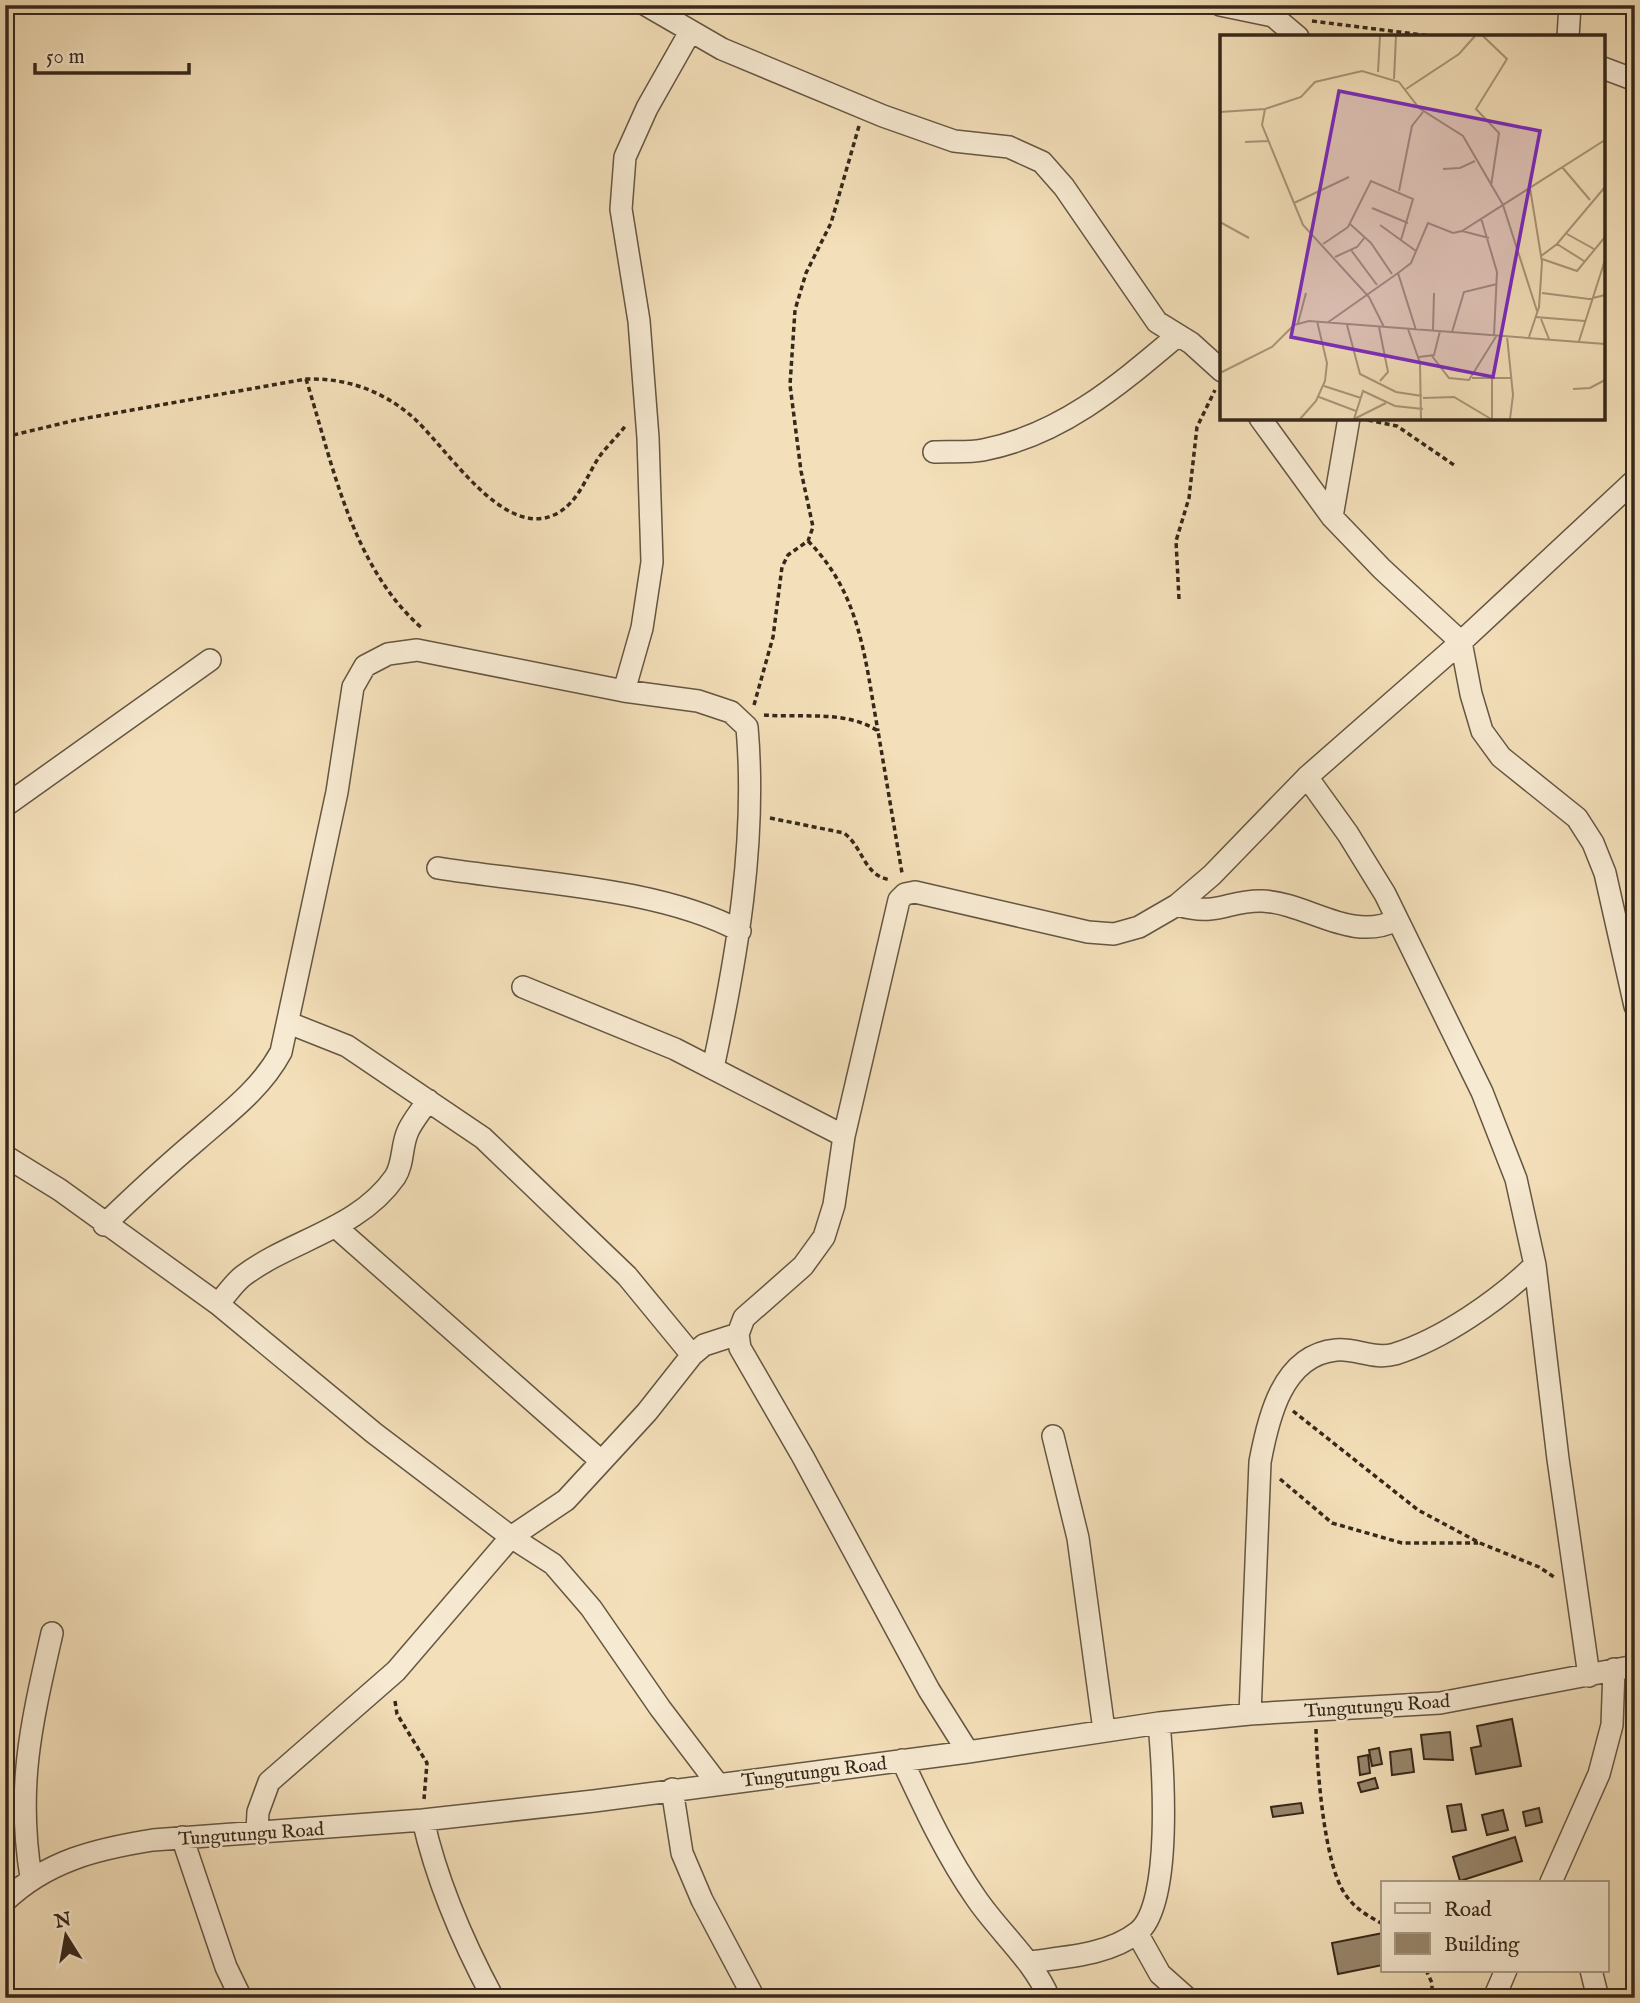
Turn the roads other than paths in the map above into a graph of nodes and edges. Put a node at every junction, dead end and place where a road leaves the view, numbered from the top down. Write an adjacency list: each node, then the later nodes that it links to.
1 (646, 5): 4 (street)
2 (1220, 5): 5 (street)
3 (1570, 5): 6 (street)
4 (690, 32): 9 (street); 18 (street)
5 (1296, 35)
6 (1568, 35)
7 (1605, 69): 8 (street)
8 (1635, 80)
9 (1177, 336): 10 (street); 13 (street)
10 (1220, 369)
11 (1261, 420): 15 (street)
12 (1349, 420): 15 (street)
13 (934, 452)
14 (1635, 480): 16 (street)
15 (1332, 517): 16 (street)
16 (1461, 642): 19 (street); 26 (street)
17 (210, 660): 20 (street)
18 (624, 691): 24 (street); 27 (street)
19 (1307, 777): 22 (street); 23 (street)
20 (5, 806)
21 (438, 868): 24 (street)
22 (1177, 905): 23 (street); 30 (street)
23 (1397, 920): 34 (street)
24 (740, 931): 28 (street)
25 (523, 987): 28 (street)
26 (1635, 1006)
27 (289, 1023): 29 (street); 32 (street)
28 (713, 1068): 30 (street)
29 (428, 1100): 33 (street); 37 (street)
30 (844, 1136): 36 (street)
31 (5, 1156): 32 (street)
32 (104, 1225): 35 (street)
33 (337, 1228): 35 (street); 39 (street)
34 (1535, 1265): 43 (street); 44 (street)
35 (218, 1304): 40 (street)
36 (738, 1334): 37 (street); 47 (street)
37 (692, 1354): 39 (street)
38 (1054, 1436): 46 (street)
39 (601, 1461): 40 (street)
40 (511, 1537): 49 (street); 52 (street)
41 (52, 1633): 55 (street)
42 (1624, 1667): 43 (street, Tungutungu Road); 54 (street)
43 (1589, 1676): 44 (street, Tungutungu Road)
44 (1250, 1713): 45 (street, Tungutungu Road)
45 (1159, 1723): 46 (street, Tungutungu Road); 59 (street)
46 (1104, 1730): 47 (street, Tungutungu Road)
47 (968, 1752): 48 (street, Tungutungu Road)
48 (902, 1760): 49 (street, Tungutungu Road); 60 (street)
49 (718, 1783): 50 (street, Tungutungu Road)
50 (672, 1789): 51 (street, Tungutungu Road); 65 (street)
51 (423, 1820): 52 (street, Tungutungu Road); 64 (street)
52 (257, 1832): 53 (street, Tungutungu Road)
53 (183, 1837): 55 (street, Tungutungu Road); 63 (street)
54 (1562, 1859): 56 (street); 57 (street)
55 (31, 1877): 58 (street, Tungutungu Road)
56 (1551, 1881)
57 (1568, 1881)
58 (5, 1901)
59 (1137, 1933): 60 (street); 67 (street)
60 (1030, 1962): 66 (street)
61 (1505, 1972): 68 (street)
62 (1592, 1972): 69 (street)
63 (241, 1998)
64 (493, 1998)
65 (754, 1998)
66 (1049, 1998)
67 (1186, 1998)
68 (1494, 1998)
69 (1598, 1998)

